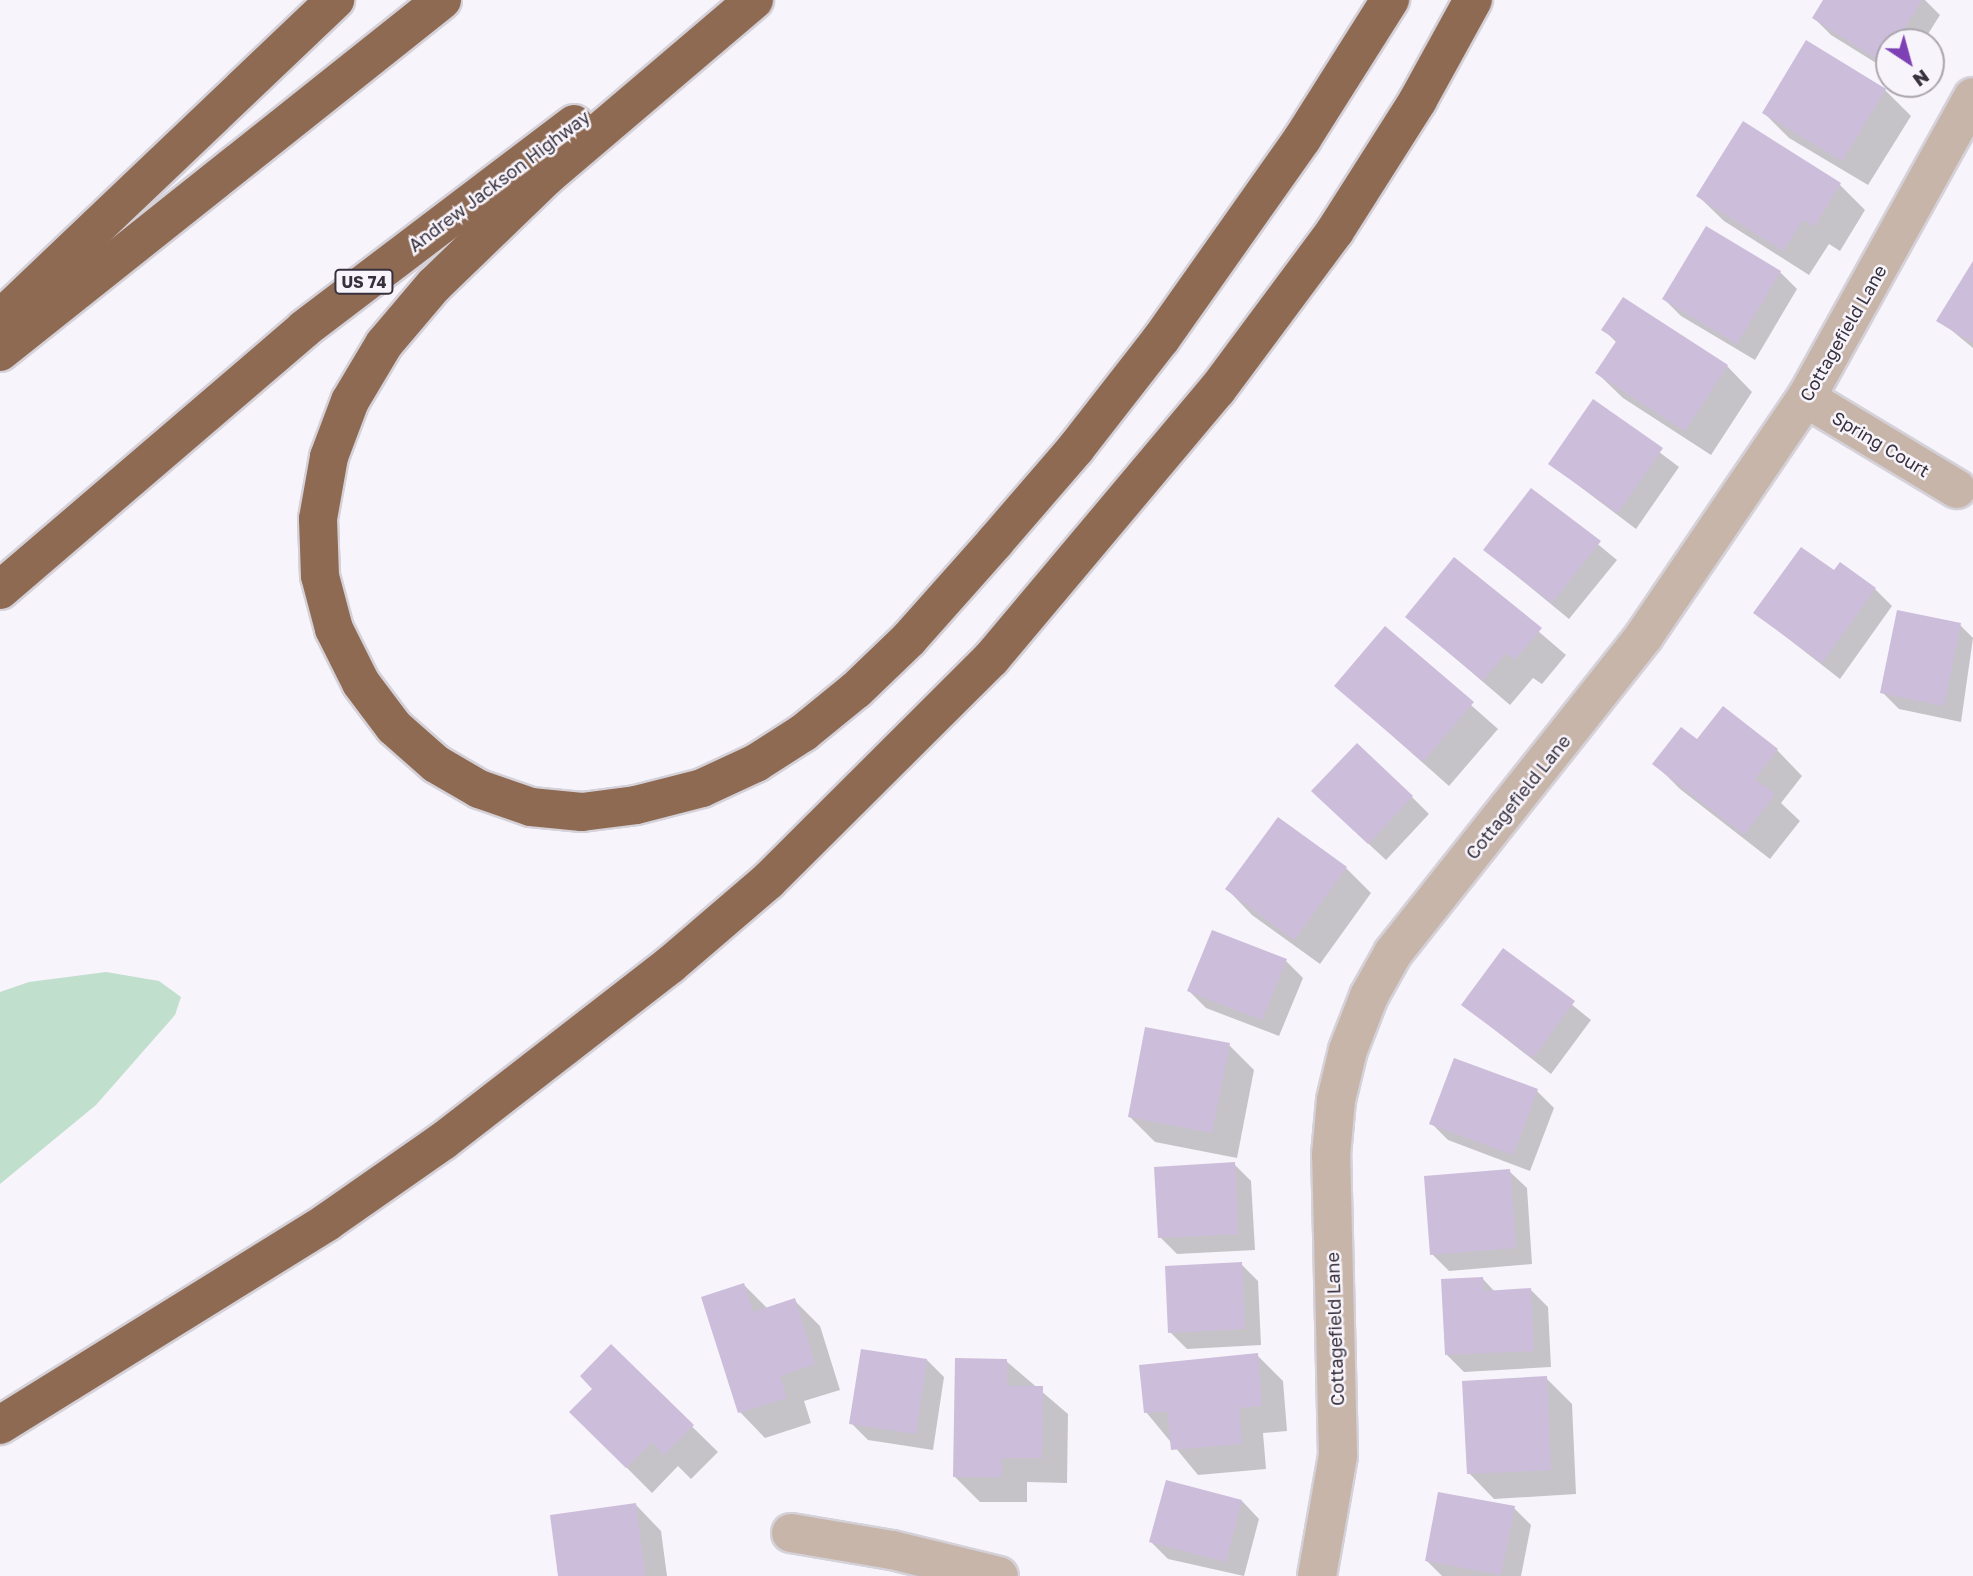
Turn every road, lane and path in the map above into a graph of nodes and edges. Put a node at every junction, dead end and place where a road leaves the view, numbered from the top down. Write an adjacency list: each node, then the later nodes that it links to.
1 (335, 0): 7 (highway)
2 (442, 0): 8 (highway)
3 (752, 0): 4 (highway); 11 (highway, Andrew Jackson Highway / US 74)
4 (1390, 0)
5 (1473, 0): 12 (highway)
6 (1973, 97): 9 (street, Cottagefield Lane)
7 (0, 319)
8 (0, 352)
9 (1806, 398): 10 (street, Spring Court); 15 (street, Cottagefield Lane)
10 (1957, 489)
11 (0, 590)
12 (0, 1425)
13 (791, 1533): 14 (street)
14 (999, 1576)
15 (1317, 1576)

